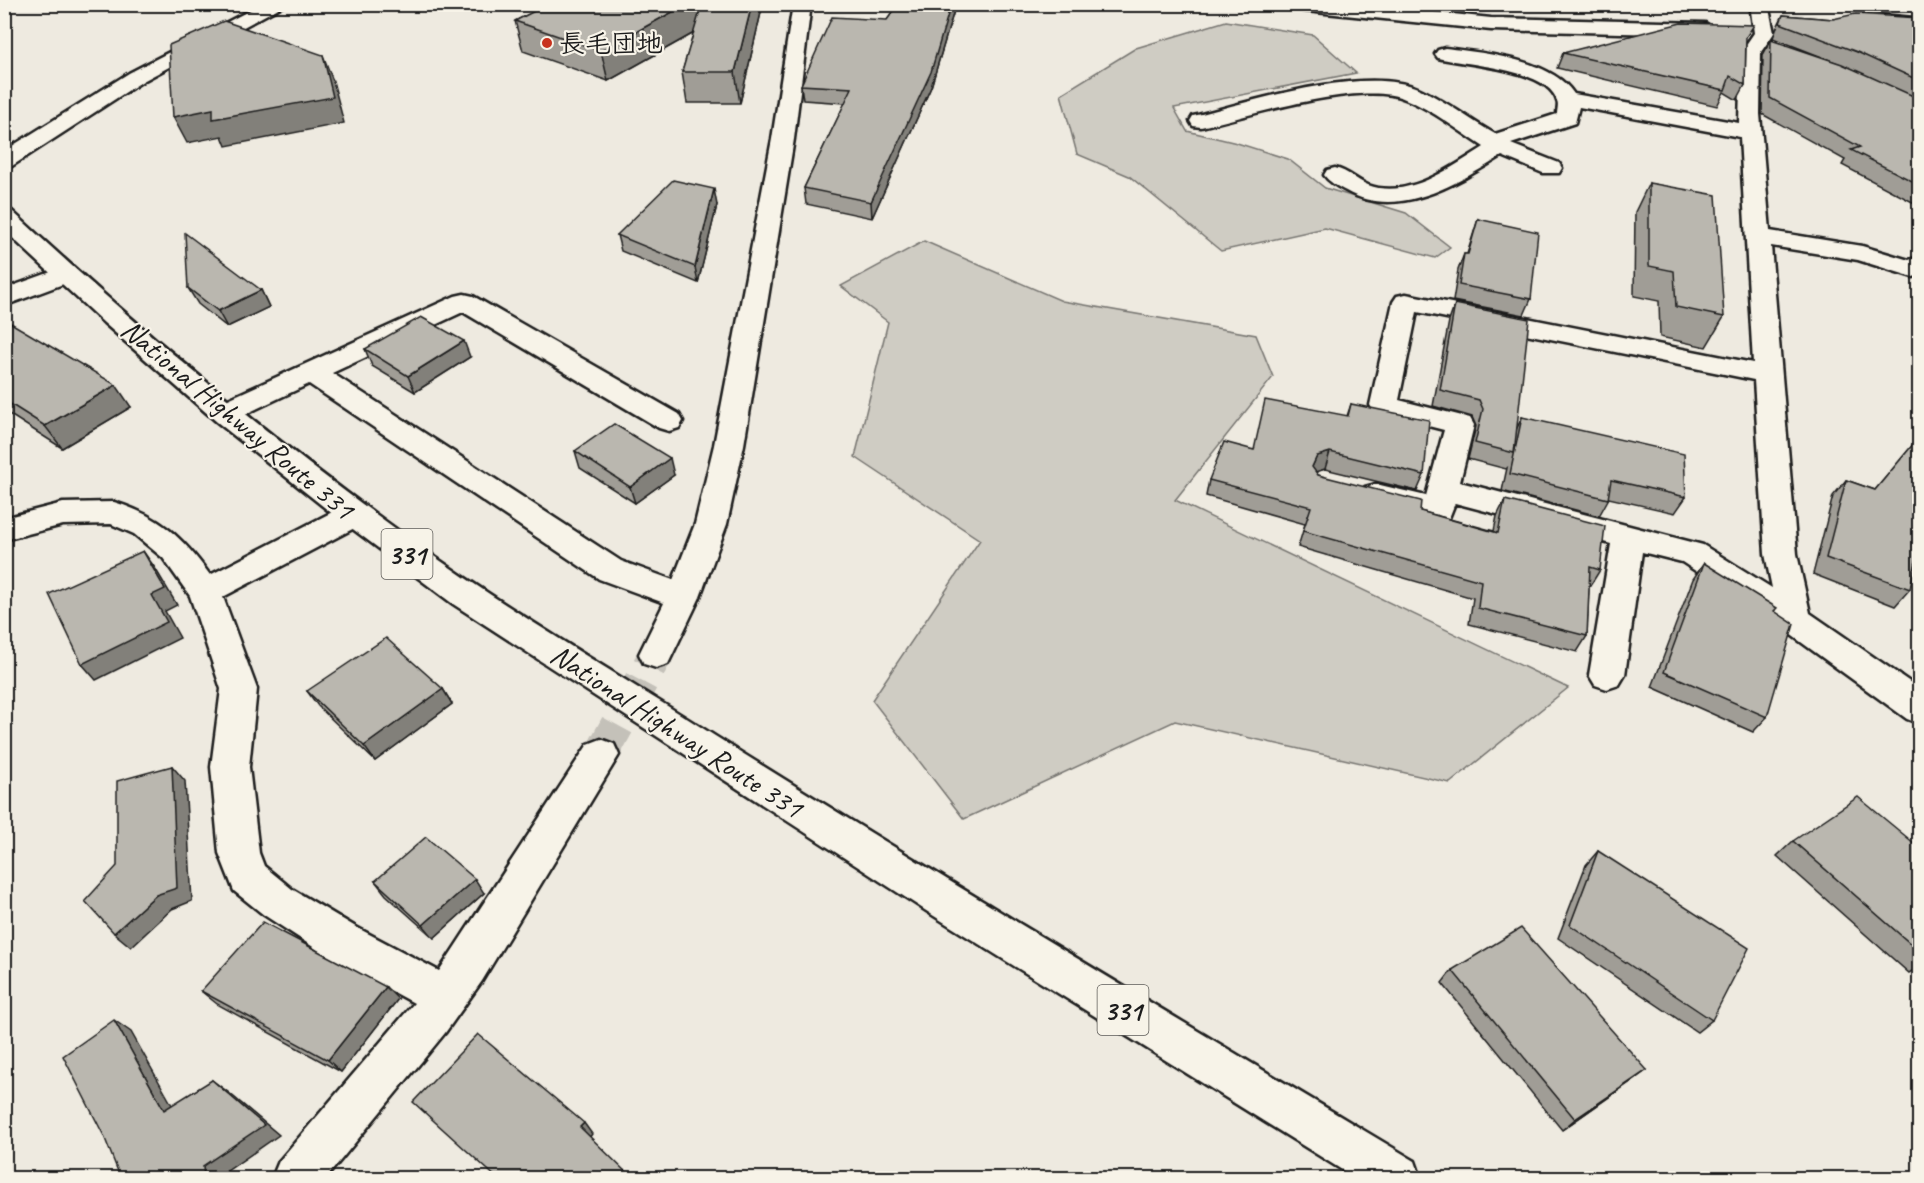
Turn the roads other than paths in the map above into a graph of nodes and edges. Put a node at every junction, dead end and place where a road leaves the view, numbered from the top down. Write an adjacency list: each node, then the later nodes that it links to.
1 (277, 4): 13 (main road)
2 (802, 4): 31 (main road)
3 (1296, 4): 7 (main road)
4 (1759, 4): 7 (main road)
5 (1856, 4): 6 (main road)
6 (1920, 10)
7 (1754, 37): 11 (main road)
8 (1445, 54): 9 (main road)
9 (1569, 99): 11 (main road); 12 (main road)
10 (1201, 121): 12 (main road)
11 (1750, 132): 17 (main road)
12 (1497, 145): 14 (main road); 15 (main road)
13 (4, 161)
14 (1551, 168)
15 (1335, 175)
16 (4, 216): 19 (main road, National Highway Route 331 / 331)
17 (1757, 236): 18 (main road); 22 (main road)
18 (1920, 262)
19 (65, 275): 20 (main road); 23 (main road, National Highway Route 331 / 331)
20 (4, 298)
21 (312, 373): 23 (main road); 24 (main road); 31 (main road)
22 (1767, 374): 26 (main road); 32 (main road)
23 (225, 412): 27 (main road, National Highway Route 331 / 331)
24 (669, 421)
25 (1346, 488): 26 (main road)
26 (1444, 489): 29 (main road)
27 (353, 515): 30 (main road); 39 (main road, National Highway Route 331 / 331)
28 (4, 530): 30 (main road)
29 (1628, 537): 32 (main road); 34 (main road)
30 (206, 592): 37 (main road)
31 (683, 597): 33 (main road)
32 (1795, 620): 35 (main road)
33 (656, 654)
34 (1607, 675)
35 (1920, 709)
36 (601, 755): 37 (main road)
37 (445, 997): 38 (main road)
38 (296, 1179)
39 (1398, 1179)

